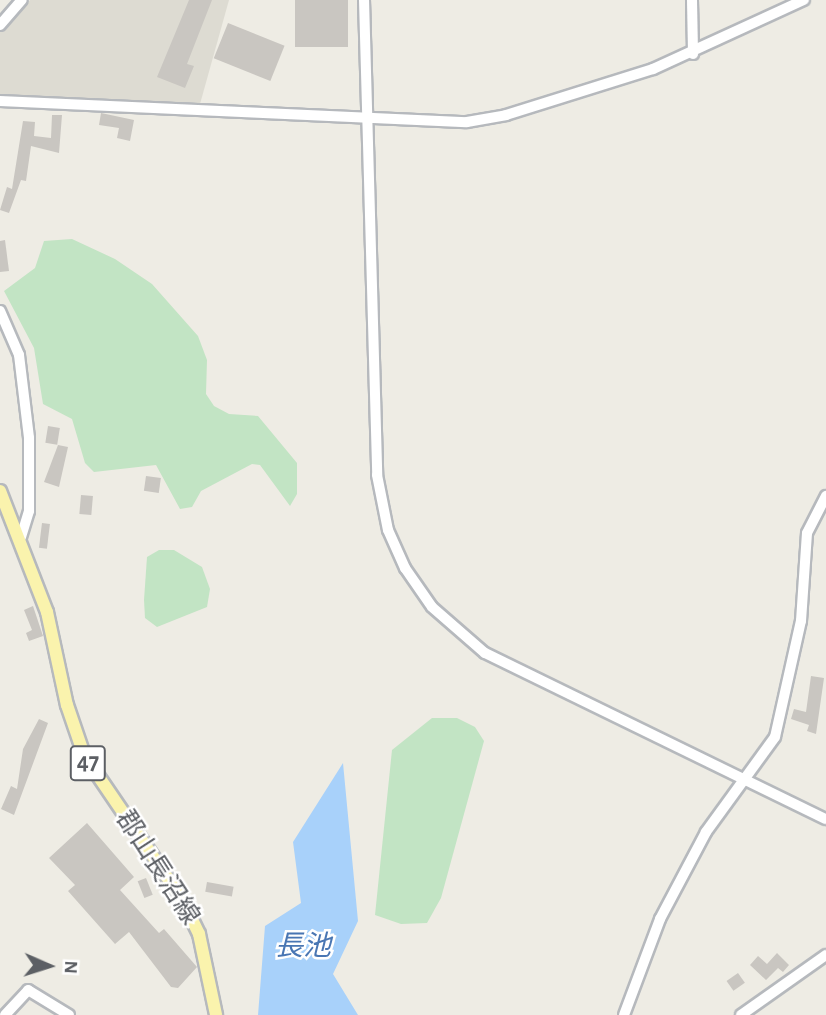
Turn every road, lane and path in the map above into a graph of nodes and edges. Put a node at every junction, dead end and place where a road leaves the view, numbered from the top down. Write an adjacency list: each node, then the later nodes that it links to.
1 (22, 0): 5 (street)
2 (365, 0): 8 (street)
3 (692, 0): 6 (street)
4 (804, 0): 6 (street)
5 (0, 25)
6 (693, 54): 8 (street)
7 (0, 101): 8 (street)
8 (367, 117): 13 (street)
9 (0, 311): 12 (street)
10 (0, 491): 12 (main road, 郡山長沼線 / 47)
11 (826, 496): 13 (street)
12 (21, 537): 18 (main road, 郡山長沼線 / 47)
13 (748, 778): 14 (street); 19 (street)
14 (826, 819)
15 (826, 955): 20 (street)
16 (5, 1015): 17 (street)
17 (69, 1015)
18 (216, 1015)
19 (624, 1015)
20 (741, 1015)

